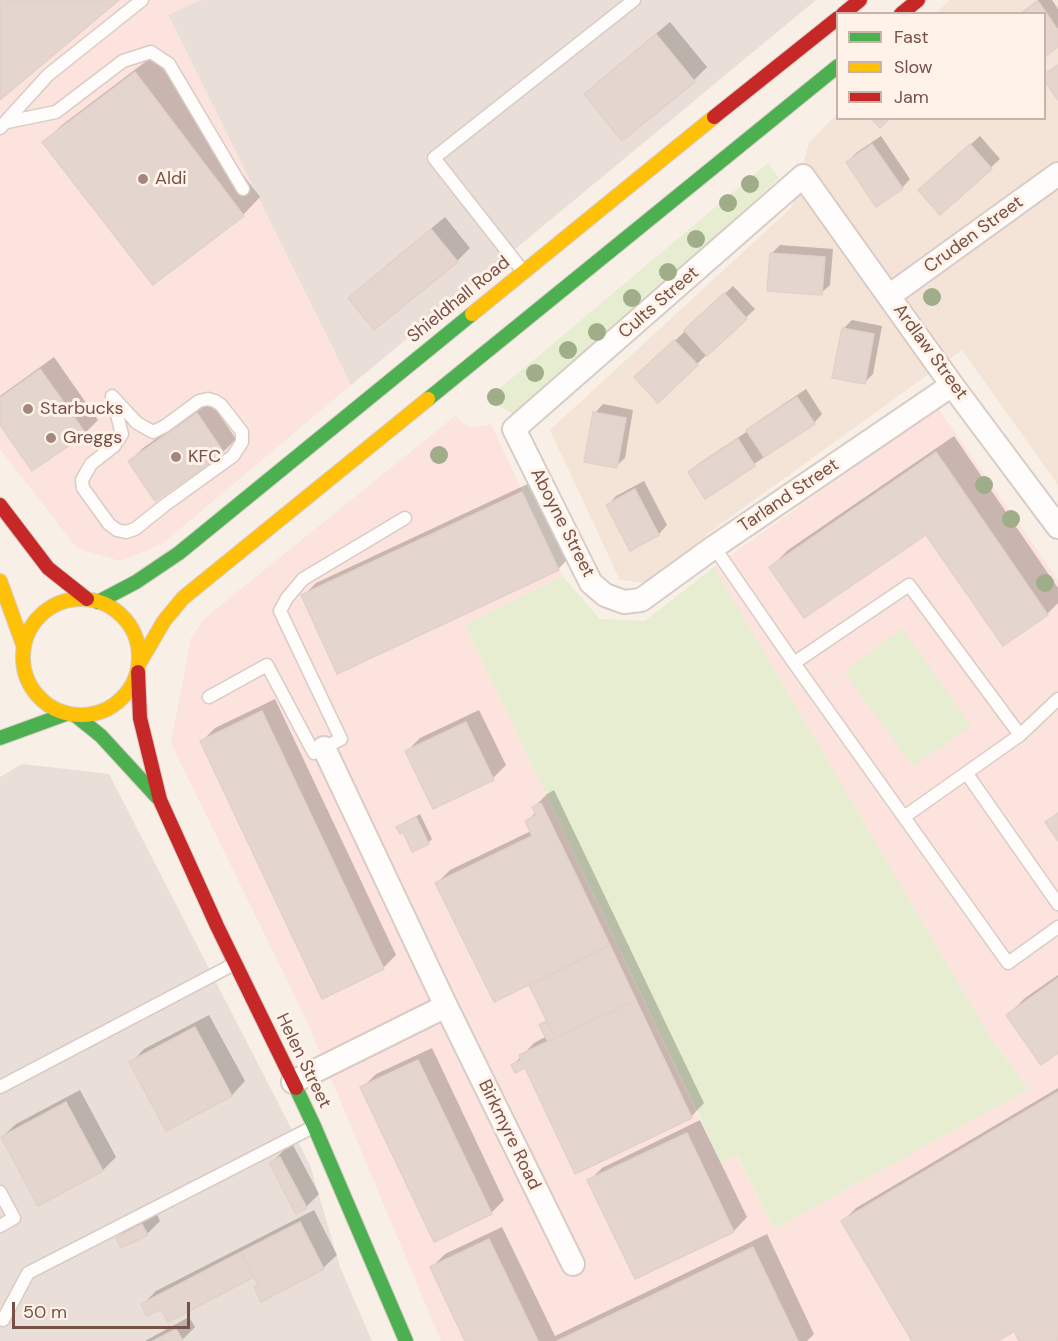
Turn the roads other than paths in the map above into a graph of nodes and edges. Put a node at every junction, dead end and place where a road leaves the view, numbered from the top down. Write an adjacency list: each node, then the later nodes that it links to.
1 (142, 0): 11 (lane)
2 (634, 0): 15 (lane)
3 (860, 0): 5 (main road)
4 (918, 0): 6 (main road)
5 (845, 12)
6 (903, 12)
7 (836, 19): 9 (main road, Shieldhall Road)
8 (836, 67): 10 (main road)
9 (744, 92): 10 (main road); 15 (main road, Shieldhall Road)
10 (761, 114): 29 (main road)
11 (3, 125): 14 (lane)
12 (1058, 174): 16 (street, Cruden Street)
13 (803, 177): 16 (street, Ardlaw Street); 19 (street, Cults Street)
14 (243, 189)
15 (523, 271): 25 (main road, Shieldhall Road)
16 (890, 296): 17 (street, Ardlaw Street)
17 (952, 385): 22 (street, Ardlaw Street); 23 (street, Tarland Street)
18 (112, 396): 18 (lane)
19 (514, 429): 26 (street, Aboyne Street)
20 (0, 505): 25 (main road)
21 (405, 518): 36 (lane)
22 (1058, 527)
23 (714, 547): 26 (street, Tarland Street); 28 (lane)
24 (0, 581): 27 (main road)
25 (93, 601): 27 (main road); 29 (main road)
26 (624, 602)
27 (23, 652): 30 (main road); 33 (main road)
28 (794, 663): 34 (lane); 39 (lane)
29 (139, 667): 33 (main road); 38 (main road, Helen Street)
30 (8, 672)
31 (208, 697): 36 (lane)
32 (1058, 699): 34 (lane)
33 (71, 714): 35 (main road); 38 (main road, Helen Street)
34 (1020, 735): 37 (lane)
35 (0, 738)
36 (324, 748): 43 (street, Birkmyre Road)
37 (967, 774): 39 (lane); 40 (lane)
38 (160, 800): 42 (main road, Helen Street)
39 (904, 817): 41 (lane)
40 (1058, 904)
41 (1058, 927)
42 (235, 963): 44 (main road, Helen Street); 45 (lane)
43 (446, 1006): 44 (street); 49 (street, Birkmyre Road)
44 (293, 1082): 46 (main road, Helen Street)
45 (0, 1087)
46 (314, 1126): 50 (lane); 51 (main road, Helen Street)
47 (0, 1192): 48 (lane)
48 (0, 1226)
49 (573, 1264)
50 (3, 1320)
51 (406, 1341)

